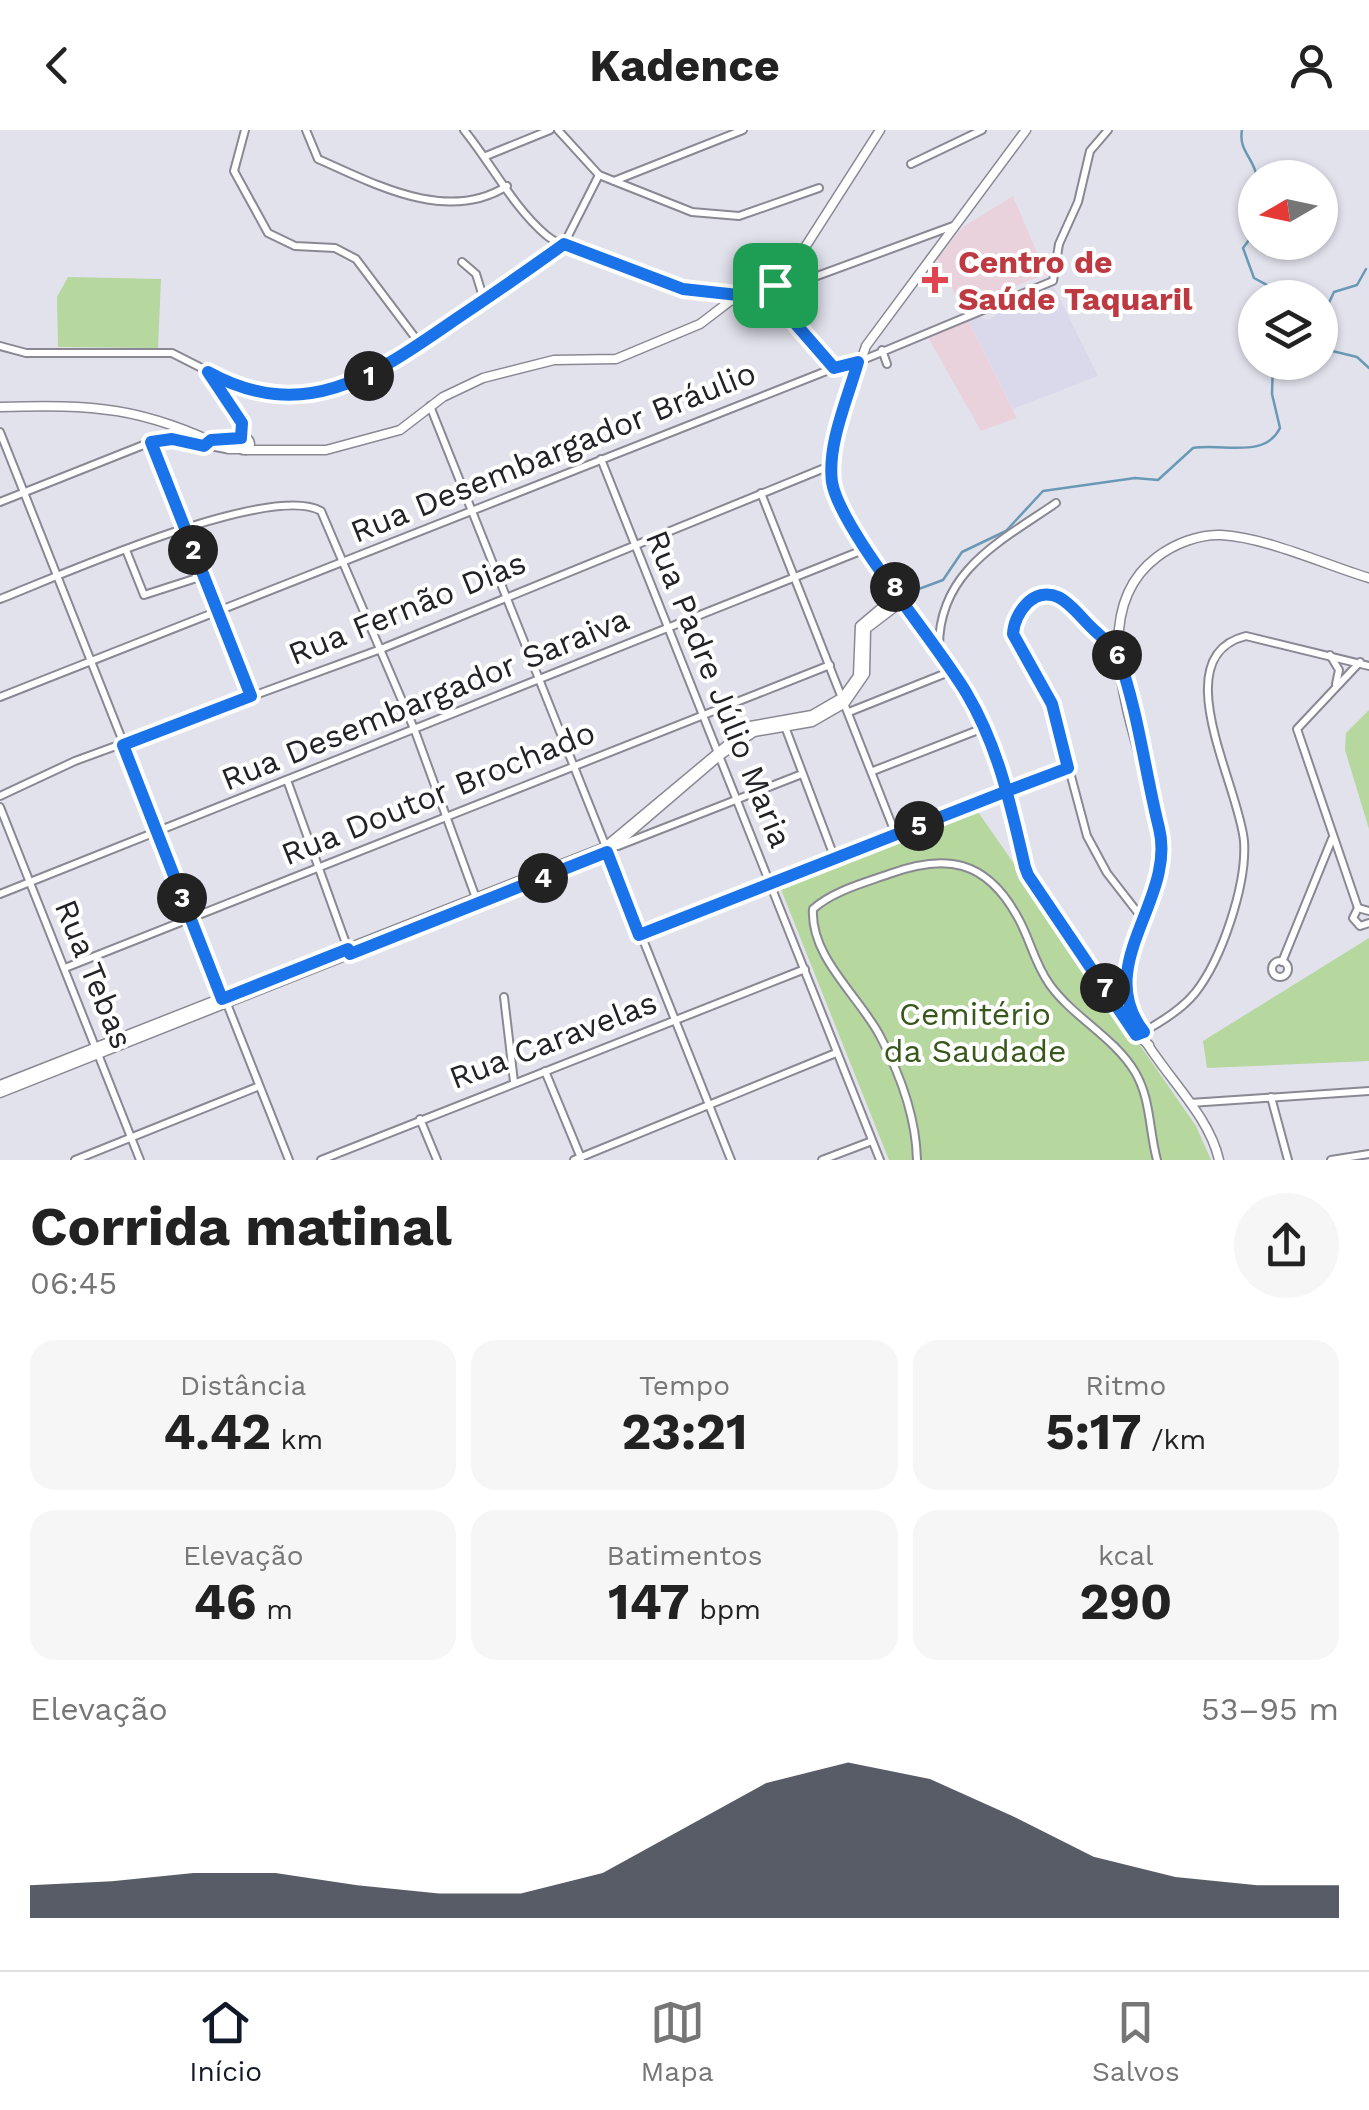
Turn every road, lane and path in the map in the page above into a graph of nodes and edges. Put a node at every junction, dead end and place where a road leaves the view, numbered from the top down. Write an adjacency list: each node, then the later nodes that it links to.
1 (244, 130): 24 (street)
2 (306, 130): 15 (street)
3 (464, 130): 11 (street)
4 (550, 130): 11 (street)
5 (558, 130): 13 (street)
6 (744, 130): 14 (street)
7 (880, 130): 21 (street)
8 (982, 130): 12 (street)
9 (1026, 130): 17 (street)
10 (1108, 130): 26 (street, Rua Desembargador Bráulio)
11 (485, 156): 15 (street)
12 (910, 164)
13 (599, 174): 14 (street); 18 (street)
14 (613, 182): 16 (street)
15 (507, 186): 18 (street)
16 (818, 188)
17 (958, 224): 21 (street); 27 (street)
18 (564, 244): 22 (street); 23 (street)
19 (462, 262): 23 (street)
20 (765, 291): 21 (street); 21 (street); 22 (street)
21 (777, 291): 29 (street)
22 (732, 296): 31 (street)
23 (484, 300): 24 (street)
24 (420, 344): 30 (street)
25 (0, 346): 30 (street)
26 (882, 350): 27 (street, Rua Desembargador Bráulio); 28 (street)
27 (858, 362): 29 (street, Rua Desembargador Bráulio); 38 (street)
28 (886, 364)
29 (834, 368): 37 (street, Rua Desembargador Bráulio)
30 (208, 372): 36 (street)
31 (430, 406): 36 (street); 43 (street)
32 (0, 407): 35 (street)
33 (0, 432): 39 (street)
34 (151, 442): 35 (street); 39 (street); 44 (street)
35 (208, 443): 36 (street); 36 (street)
36 (244, 443)
37 (601, 459): 43 (street, Rua Desembargador Bráulio); 45 (street, Rua Padre Júlio Maria)
38 (832, 465): 40 (street, Rua Fernão Dias); 46 (street)
39 (23, 493): 41 (street); 50 (street)
40 (761, 493): 45 (street, Rua Fernão Dias); 51 (street)
41 (0, 502)
42 (1056, 503): 59 (street)
43 (474, 510): 48 (street, Rua Desembargador Bráulio); 53 (street)
44 (184, 529): 47 (street); 48 (street); 49 (street)
45 (633, 543): 53 (street, Rua Fernão Dias); 57 (street, Rua Padre Júlio Maria)
46 (868, 548): 51 (street, Rua Desembargador Saraiva); 54 (street)
47 (126, 550): 49 (street); 50 (street)
48 (345, 561): 56 (street, Rua Desembargador Bráulio); 58 (street)
49 (204, 576): 56 (street)
50 (56, 577): 55 (street); 62 (street)
51 (794, 577): 57 (street, Rua Desembargador Saraiva); 64 (street)
52 (1369, 578): 60 (street)
53 (506, 595): 58 (street, Rua Fernão Dias); 66 (street)
54 (901, 596): 59 (street); 70 (street)
55 (0, 599)
56 (217, 611): 62 (street, Rua Desembargador Bráulio); 69 (street)
57 (667, 630): 66 (street, Rua Desembargador Saraiva); 71 (street, Rua Padre Júlio Maria)
58 (381, 649): 69 (street, Rua Fernão Dias); 74 (street)
59 (939, 649): 65 (street)
60 (1117, 652): 78 (street); 101 (street)
61 (1329, 654): 63 (street); 67 (street); 112 (street)
62 (90, 662): 68 (street, Rua Desembargador Bráulio); 75 (street)
63 (1365, 664): 67 (street)
64 (830, 666): 70 (street); 71 (street, Rua Doutor Brochado)
65 (954, 670): 70 (street); 73 (street)
66 (540, 681): 74 (street, Rua Desembargador Saraiva); 77 (street)
67 (1334, 690): 90 (street)
68 (0, 696)
69 (251, 696): 75 (street, Rua Fernão Dias)
70 (846, 704): 72 (street); 79 (street)
71 (701, 714): 76 (street, Rua Padre Júlio Maria); 77 (street, Rua Doutor Brochado)
72 (783, 724): 76 (street); 80 (street)
73 (986, 727): 79 (street); 82 (street)
74 (415, 731): 81 (street, Rua Desembargador Saraiva); 86 (street)
75 (123, 745): 83 (street, Rua Fernão Dias); 88 (street)
76 (718, 753): 84 (street, Rua Padre Júlio Maria); 87 (street)
77 (574, 766): 86 (street, Rua Doutor Brochado); 91 (street)
78 (1068, 768): 82 (street); 101 (street)
79 (873, 771): 89 (street)
80 (802, 774): 84 (street); 92 (street)
81 (287, 780): 88 (street, Rua Desembargador Saraiva); 93 (street)
82 (1007, 791): 89 (street); 112 (street)
83 (0, 796)
84 (736, 799): 87 (street); 95 (street, Rua Padre Júlio Maria)
85 (0, 807): 94 (street, Rua Tebas)
86 (446, 817): 93 (street, Rua Doutor Brochado); 97 (street)
87 (640, 828): 91 (street)
88 (156, 832): 94 (street, Rua Desembargador Saraiva); 100 (street)
89 (896, 835): 92 (street)
90 (1332, 839): 98 (street); 106 (street)
91 (608, 849): 97 (street); 103 (street); 104 (street)
92 (835, 858): 95 (street)
93 (316, 868): 100 (street, Rua Doutor Brochado); 105 (street)
94 (30, 882): 96 (street, Rua Desembargador Saraiva); 107 (street, Rua Tebas)
95 (770, 883): 104 (street); 108 (street, Rua Padre Júlio Maria)
96 (0, 894)
97 (476, 899): 103 (street)
98 (1358, 908): 99 (street); 102 (street)
99 (1369, 911)
100 (190, 918): 107 (street, Rua Doutor Brochado); 110 (street)
101 (1143, 919): 112 (street)
102 (1369, 923)
103 (392, 935): 105 (street)
104 (639, 935): 111 (street)
105 (349, 952): 110 (street)
106 (1282, 962)
107 (64, 968): 113 (street, Rua Tebas)
108 (805, 969): 111 (street, Rua Caravelas); 114 (street, Rua Padre Júlio Maria)
109 (504, 997): 116 (street)
110 (224, 1002): 113 (street); 118 (street)
111 (674, 1020): 115 (street, Rua Caravelas); 123 (street)
112 (1140, 1033): 122 (street)
113 (98, 1051): 117 (street); 120 (street); 125 (street, Rua Tebas)
114 (836, 1053): 123 (street); 126 (street, Rua Padre Júlio Maria)
115 (545, 1072): 116 (street, Rua Caravelas); 128 (street)
116 (514, 1082): 124 (street, Rua Caravelas)
117 (0, 1085)
118 (257, 1087): 125 (street); 131 (street)
119 (1369, 1091): 121 (street)
120 (0, 1094)
121 (1271, 1097): 122 (street); 140 (street)
122 (1190, 1103): 139 (street)
123 (709, 1105): 128 (street); 134 (street)
124 (420, 1119): 132 (street, Rua Caravelas); 133 (street)
125 (131, 1137): 129 (street); 130 (street, Rua Tebas)
126 (872, 1140): 135 (street); 136 (street, Rua Padre Júlio Maria)
127 (1368, 1157): 141 (street)
128 (579, 1159)
129 (75, 1160)
130 (140, 1160)
131 (289, 1160)
132 (322, 1160)
133 (437, 1160)
134 (731, 1160)
135 (822, 1160)
136 (880, 1160)
137 (917, 1160): 138 (street)
138 (1158, 1160)
139 (1219, 1160)
140 (1288, 1160)
141 (1331, 1160)

